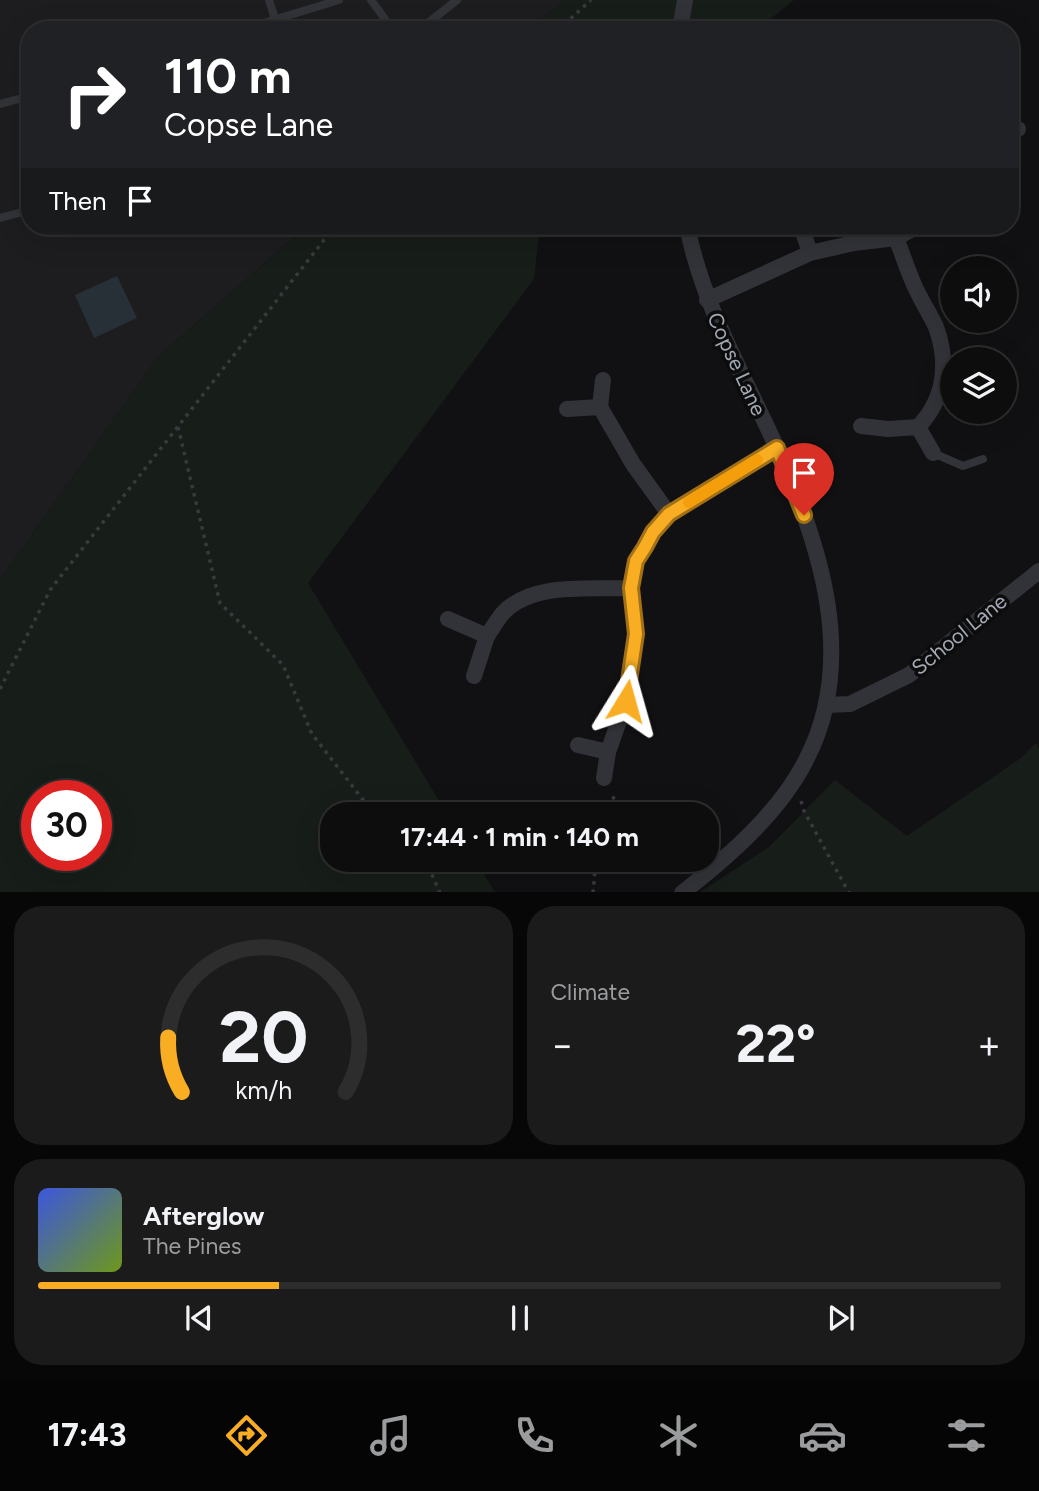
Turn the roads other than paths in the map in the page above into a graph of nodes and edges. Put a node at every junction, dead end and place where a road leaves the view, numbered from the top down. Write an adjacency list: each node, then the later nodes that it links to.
1 (269, 0): 6 (lane)
2 (338, 0): 6 (lane)
3 (371, 0): 8 (lane)
4 (457, 0): 9 (lane)
5 (685, 0): 10 (street)
6 (275, 19): 7 (lane)
7 (269, 21)
8 (386, 21)
9 (430, 21)
10 (682, 21)
11 (21, 98): 12 (lane)
12 (0, 104)
13 (21, 212): 14 (lane)
14 (0, 218)
15 (689, 235): 20 (street, Copse Lane)
16 (804, 235): 19 (street)
17 (902, 235): 18 (street)
18 (896, 238): 19 (street); 25 (street)
19 (810, 253): 20 (street)
20 (707, 300): 26 (street, Copse Lane)
21 (603, 380): 22 (street)
22 (600, 407): 23 (street); 29 (street)
23 (567, 409)
24 (861, 426): 25 (street)
25 (918, 427): 27 (street)
26 (777, 448): 29 (street); 35 (street, Copse Lane)
27 (933, 453): 28 (lane)
28 (983, 459)
29 (669, 514): 31 (street)
30 (1039, 571): 35 (street, School Lane)
31 (631, 588): 33 (street); 37 (street)
32 (448, 619): 33 (street)
33 (487, 636): 34 (street)
34 (474, 676)
35 (827, 705): 39 (street)
36 (578, 745): 37 (street)
37 (608, 752): 38 (street)
38 (604, 778)
39 (682, 892)

